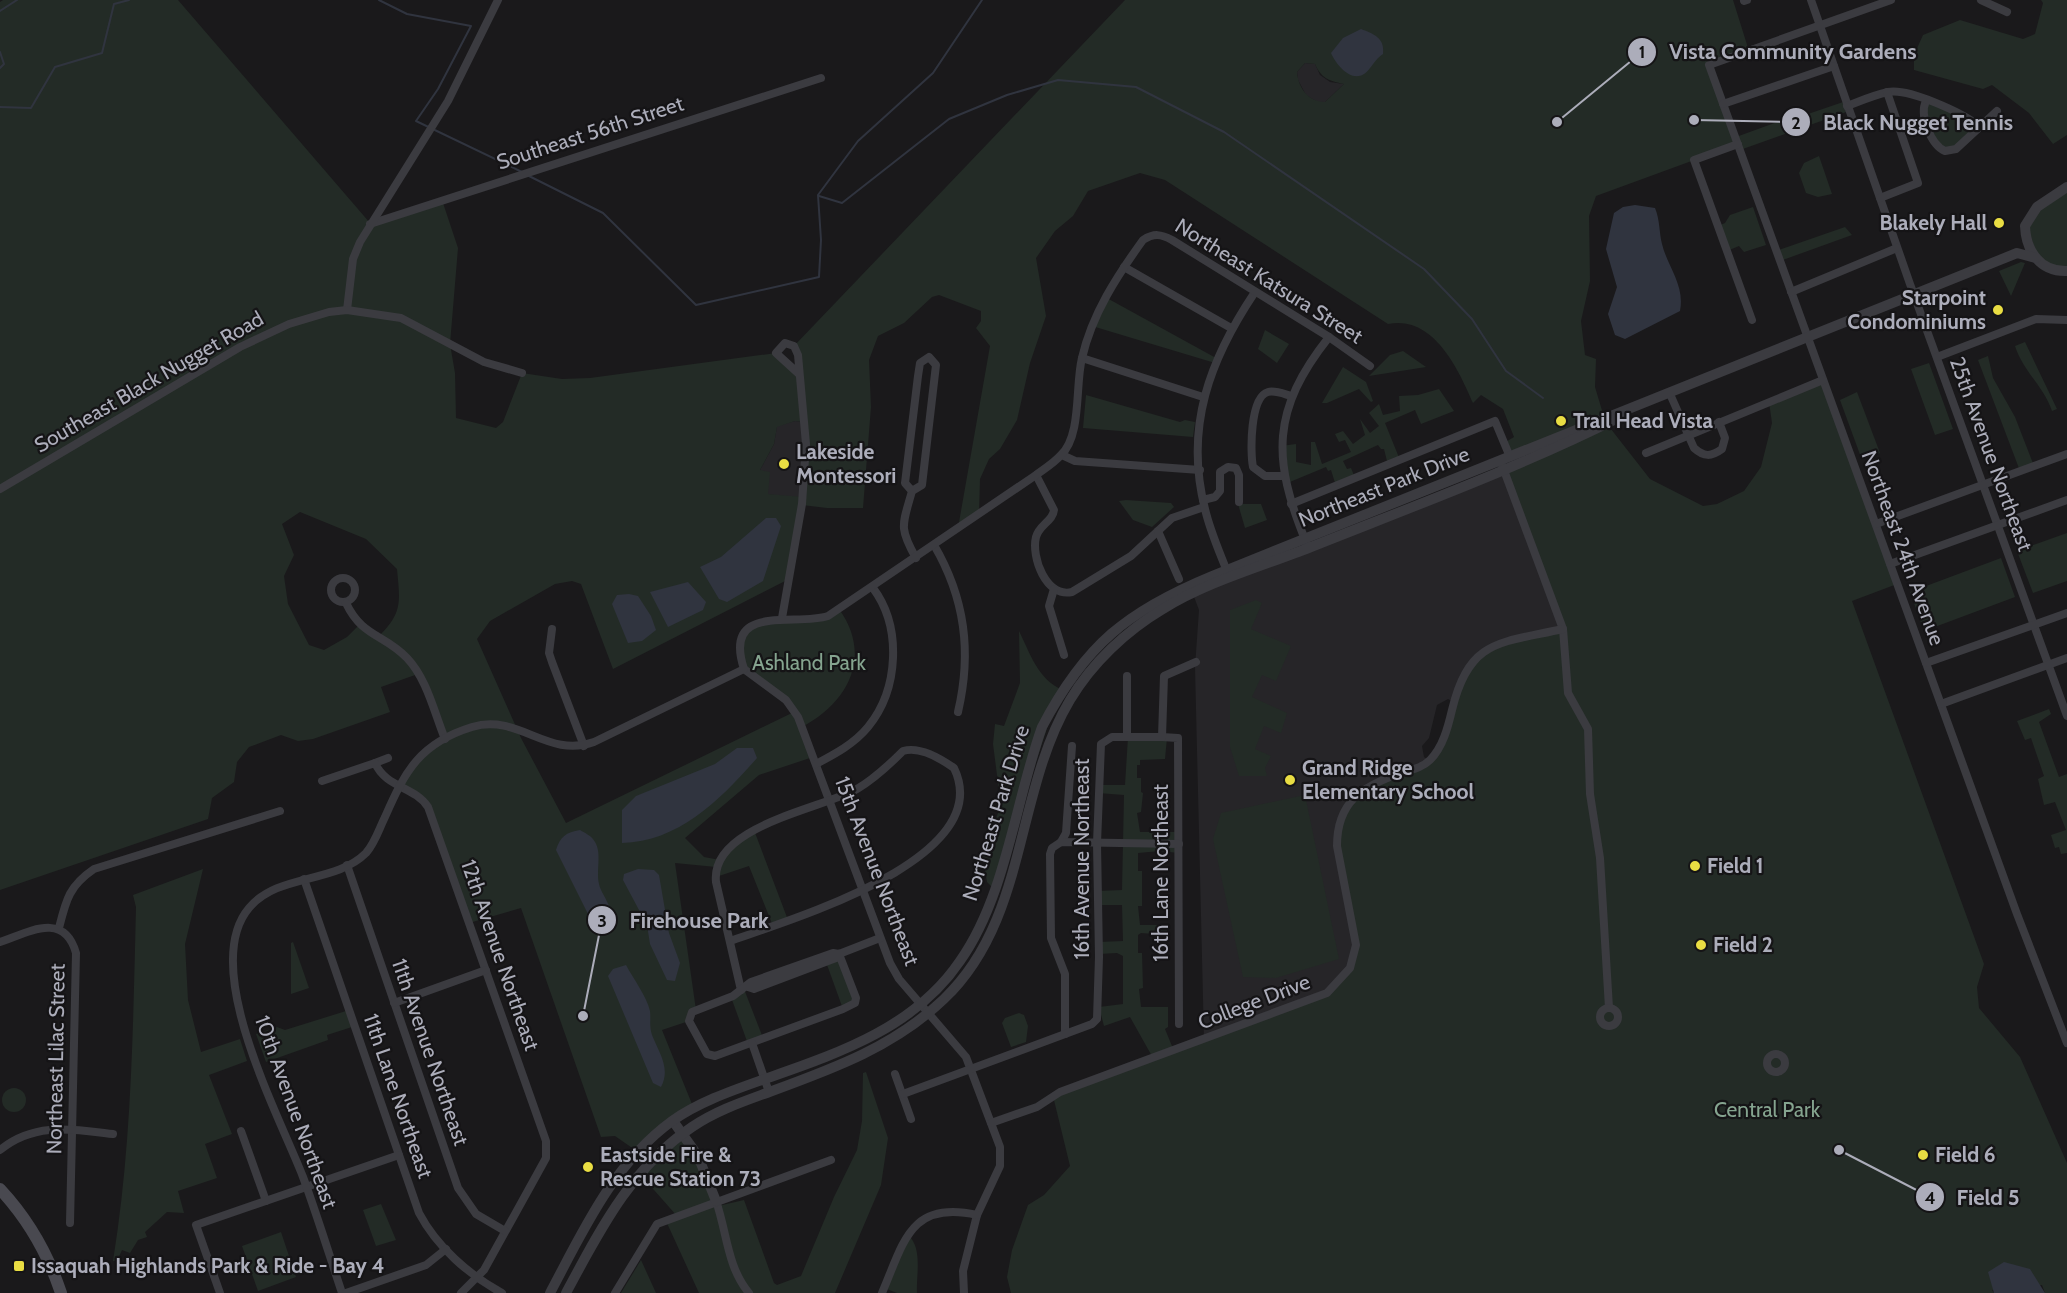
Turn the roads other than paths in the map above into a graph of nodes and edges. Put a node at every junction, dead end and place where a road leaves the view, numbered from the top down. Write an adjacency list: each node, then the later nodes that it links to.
1 (498, 0): 18 (street)
2 (1811, 0): 6 (street, 25th Avenue Northeast)
3 (1892, 0): 6 (street)
4 (1981, 0): 5 (street)
5 (2007, 12)
6 (1820, 26): 7 (street, 25th Avenue Northeast); 11 (street, Northeast 24th Avenue)
7 (1834, 66): 11 (street); 12 (street, 25th Avenue Northeast)
8 (821, 78): 18 (street, Southeast 56th Street)
9 (1887, 92): 10 (street); 12 (street); 17 (street)
10 (1926, 101): 14 (street); 14 (street)
11 (1723, 104): 15 (street, Northeast 24th Avenue)
12 (1847, 106): 17 (street, 25th Avenue Northeast)
13 (1997, 111): 14 (street)
14 (1979, 126)
15 (1738, 144): 26 (street, Northeast 24th Avenue); 29 (street)
16 (2067, 187): 19 (street)
17 (1880, 198): 20 (street, 25th Avenue Northeast)
18 (370, 224): 28 (street)
19 (2026, 235): 21 (street); 22 (street)
20 (1897, 248): 26 (street); 27 (street, 25th Avenue Northeast)
21 (2017, 252): 22 (street); 27 (street, Northeast Park Drive)
22 (2036, 258): 24 (street)
23 (1124, 267): 25 (street, Northeast Katsura Street); 31 (street); 35 (street, Northeast Katsura Street)
24 (2067, 271)
25 (1255, 292): 31 (street); 32 (street, Northeast Katsura Street)
26 (1791, 292): 33 (street, Northeast 24th Avenue)
27 (1914, 294): 33 (street, Northeast Park Drive); 34 (street, 25th Avenue Northeast)
28 (347, 310): 37 (street, Southeast Black Nugget Road); 53 (street, Southeast Black Nugget Road)
29 (1752, 320)
30 (2067, 320): 34 (street)
31 (1231, 328): 42 (street)
32 (1329, 337): 36 (street, Northeast Katsura Street); 41 (street)
33 (1807, 338): 39 (street, Northeast 24th Avenue); 40 (street, Northeast Park Drive)
34 (1937, 357): 52 (street, 25th Avenue Northeast)
35 (1082, 358): 42 (street); 47 (street, Northeast Katsura Street)
36 (1370, 366)
37 (522, 373)
38 (799, 374): 72 (street)
39 (1823, 380): 43 (street); 59 (street, Northeast 24th Avenue)
40 (1670, 394): 44 (street); 48 (street, Northeast Park Drive)
41 (1291, 396): 51 (street); 51 (street)
42 (1203, 397): 49 (street)
43 (1719, 422): 44 (street); 44 (street)
44 (1688, 435): 45 (street)
45 (1646, 453)
46 (2067, 454): 52 (street)
47 (1062, 455): 49 (street); 50 (street)
48 (1505, 462): 58 (street); 62 (street, Northeast Park Drive); 75 (street)
49 (1200, 470): 57 (street)
50 (1036, 475): 63 (street); 69 (street)
51 (1284, 476): 58 (street)
52 (1983, 485): 59 (street); 60 (street, 25th Avenue Northeast)
53 (0, 489)
54 (912, 490): 54 (street); 64 (street)
55 (2067, 500): 60 (street)
56 (1239, 502): 57 (street)
57 (1204, 504): 61 (street); 66 (street)
58 (1291, 504): 62 (street)
59 (1876, 524): 65 (street, Northeast 24th Avenue)
60 (1998, 525): 65 (street); 73 (street, 25th Avenue Northeast)
61 (1158, 531): 67 (street); 69 (street)
62 (1307, 544): 66 (street, Northeast Park Drive)
63 (934, 545): 64 (street); 85 (street)
64 (916, 558): 68 (street)
65 (1890, 564): 79 (street, Northeast 24th Avenue)
66 (1229, 575): 113 (street, Northeast Park Drive)
67 (1179, 579)
68 (873, 588): 72 (street); 94 (street)
69 (1054, 589): 76 (street)
70 (346, 603): 89 (street)
71 (2067, 613): 73 (street)
72 (782, 618): 81 (street)
73 (2033, 625): 79 (street); 80 (street, 25th Avenue Northeast)
74 (552, 629): 90 (street)
75 (1563, 629): 114 (street); 126 (street, College Drive)
76 (1064, 655)
77 (2067, 658): 80 (street)
78 (1196, 662): 88 (street)
79 (1926, 663): 83 (street, Northeast 24th Avenue)
80 (2048, 665): 83 (street); 84 (street, 25th Avenue Northeast)
81 (744, 669): 90 (street); 94 (street, 15th Avenue Northeast)
82 (1128, 676): 87 (street)
83 (1941, 704): 118 (street, Northeast 24th Avenue)
84 (2065, 704): 86 (street, 25th Avenue Northeast)
85 (958, 712)
86 (2067, 716)
87 (1127, 737): 88 (street, 16th Avenue Northeast); 100 (street, 16th Avenue Northeast)
88 (1162, 738): 101 (street, 16th Lane Northeast)
89 (445, 739): 90 (street); 96 (street)
90 (584, 746)
91 (1072, 746): 99 (street)
92 (388, 758): 93 (street)
93 (375, 763): 95 (street); 96 (street, 12th Avenue Northeast)
94 (816, 764): 97 (street, 15th Avenue Northeast)
95 (322, 781)
96 (398, 787): 102 (street); 110 (street, 12th Avenue Northeast)
97 (830, 801): 104 (street, 15th Avenue Northeast); 104 (street); 107 (street)
98 (280, 811): 105 (street)
99 (1061, 842): 100 (street); 116 (street)
100 (1097, 843): 101 (street); 116 (street, 16th Avenue Northeast)
101 (1179, 844): 115 (street, 16th Lane Northeast)
102 (347, 865): 103 (street, 10th Avenue Northeast); 112 (street, 11th Avenue Northeast)
103 (304, 879): 132 (street, 11th Lane Northeast); 134 (street, 10th Avenue Northeast)
104 (863, 891): 106 (street, 15th Avenue Northeast); 107 (street)
105 (59, 928): 108 (street); 127 (street, Northeast Lilac Street)
106 (880, 938): 109 (street); 113 (street, 15th Avenue Northeast)
107 (730, 941): 111 (street)
108 (0, 942)
109 (839, 954): 111 (street); 117 (street)
110 (486, 970): 112 (street); 140 (street, 12th Avenue Northeast)
111 (745, 988): 117 (street)
112 (394, 1003): 140 (street, 11th Avenue Northeast)
113 (926, 1008): 119 (street, 15th Avenue Northeast); 121 (street, Northeast Park Drive); 122 (street, Northeast Park Drive)
114 (1609, 1008)
115 (1179, 1024)
116 (1065, 1034): 119 (street)
117 (752, 1043): 121 (street)
118 (2067, 1043)
119 (972, 1068): 123 (street); 126 (street, 15th Avenue Northeast)
120 (895, 1074): 123 (street)
121 (764, 1079): 122 (street); 125 (street, Northeast Park Drive)
122 (769, 1092): 130 (street, Northeast Park Drive)
123 (903, 1094): 124 (street)
124 (911, 1119)
125 (673, 1121): 130 (street); 148 (street, Northeast Park Drive)
126 (992, 1123): 138 (street, 15th Avenue Northeast)
127 (72, 1129): 129 (street); 131 (street); 139 (street, Northeast Lilac Street)
128 (241, 1131): 136 (street)
129 (112, 1134)
130 (683, 1134): 137 (street); 149 (street, Northeast Park Drive)
131 (0, 1150)
132 (399, 1155): 134 (street); 141 (street, 11th Lane Northeast)
133 (831, 1160): 137 (street)
134 (306, 1187): 136 (street); 145 (street, 10th Avenue Northeast)
135 (0, 1189): 143 (main road)
136 (266, 1201): 144 (street)
137 (716, 1201): 150 (street); 151 (street)
138 (977, 1215): 152 (street); 153 (street, 15th Avenue Northeast)
139 (70, 1223)
140 (505, 1231): 142 (street)
141 (446, 1249): 142 (street, 11th Lane Northeast); 145 (street)
142 (477, 1278): 146 (street); 147 (street, 11th Lane Northeast)
143 (61, 1293)
144 (220, 1293)
145 (344, 1293)
146 (461, 1293)
147 (502, 1293)
148 (550, 1293)
149 (566, 1293)
150 (615, 1293)
151 (749, 1293)
152 (882, 1293)
153 (964, 1293)

